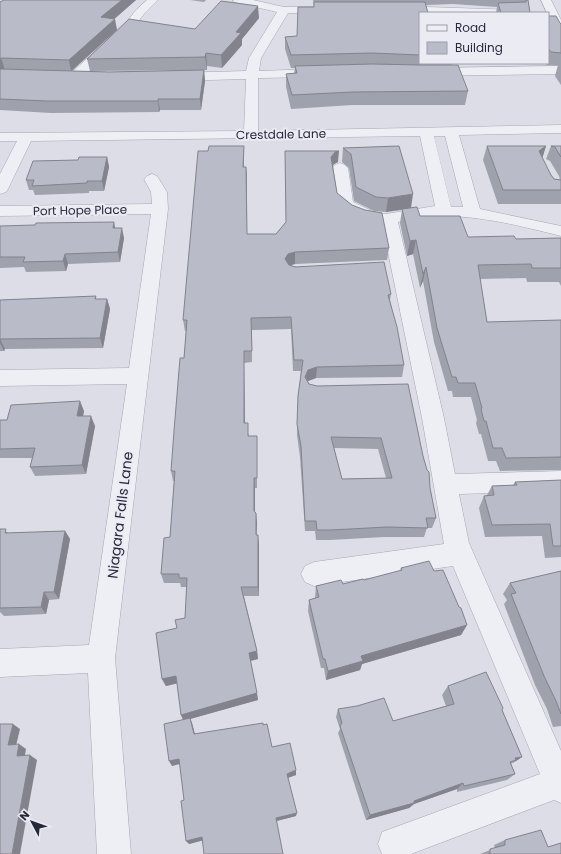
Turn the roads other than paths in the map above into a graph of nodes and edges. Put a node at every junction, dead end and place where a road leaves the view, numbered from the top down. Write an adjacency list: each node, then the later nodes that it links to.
1 (153, 0): 15 (street)
2 (238, 0): 5 (street)
3 (546, 0): 8 (street)
4 (388, 9): 7 (street)
5 (284, 10): 6 (street); 13 (street)
6 (336, 10)
7 (484, 12)
8 (550, 15): 9 (street)
9 (561, 32)
10 (561, 70): 12 (street)
11 (323, 73): 13 (street)
12 (418, 73)
13 (252, 76): 16 (street); 21 (street)
14 (59, 77): 15 (street)
15 (75, 77): 17 (street)
16 (166, 77)
17 (89, 78)
18 (561, 129): 20 (street, Crestdale Lane)
19 (426, 132): 20 (street, Crestdale Lane); 21 (street, Crestdale Lane); 29 (street)
20 (451, 132): 30 (street)
21 (251, 135): 22 (street, Crestdale Lane)
22 (26, 138): 23 (street, Crestdale Lane); 26 (street)
23 (1, 139)
24 (340, 168): 31 (street)
25 (152, 179): 27 (street, Niagara Falls Lane)
26 (0, 189)
27 (160, 209): 28 (street, Port Hope Place); 33 (street, Niagara Falls Lane)
28 (0, 211)
29 (444, 212): 30 (street); 31 (street)
30 (473, 214): 32 (street)
31 (389, 219): 36 (street)
32 (561, 231)
33 (137, 376): 34 (street); 39 (street, Niagara Falls Lane)
34 (0, 378)
35 (561, 481): 36 (street)
36 (446, 484): 37 (street)
37 (460, 553): 38 (street); 41 (street)
38 (314, 574)
39 (101, 658): 40 (street); 43 (street, Niagara Falls Lane)
40 (0, 663)
41 (560, 785): 42 (street)
42 (394, 844)
43 (114, 854)

